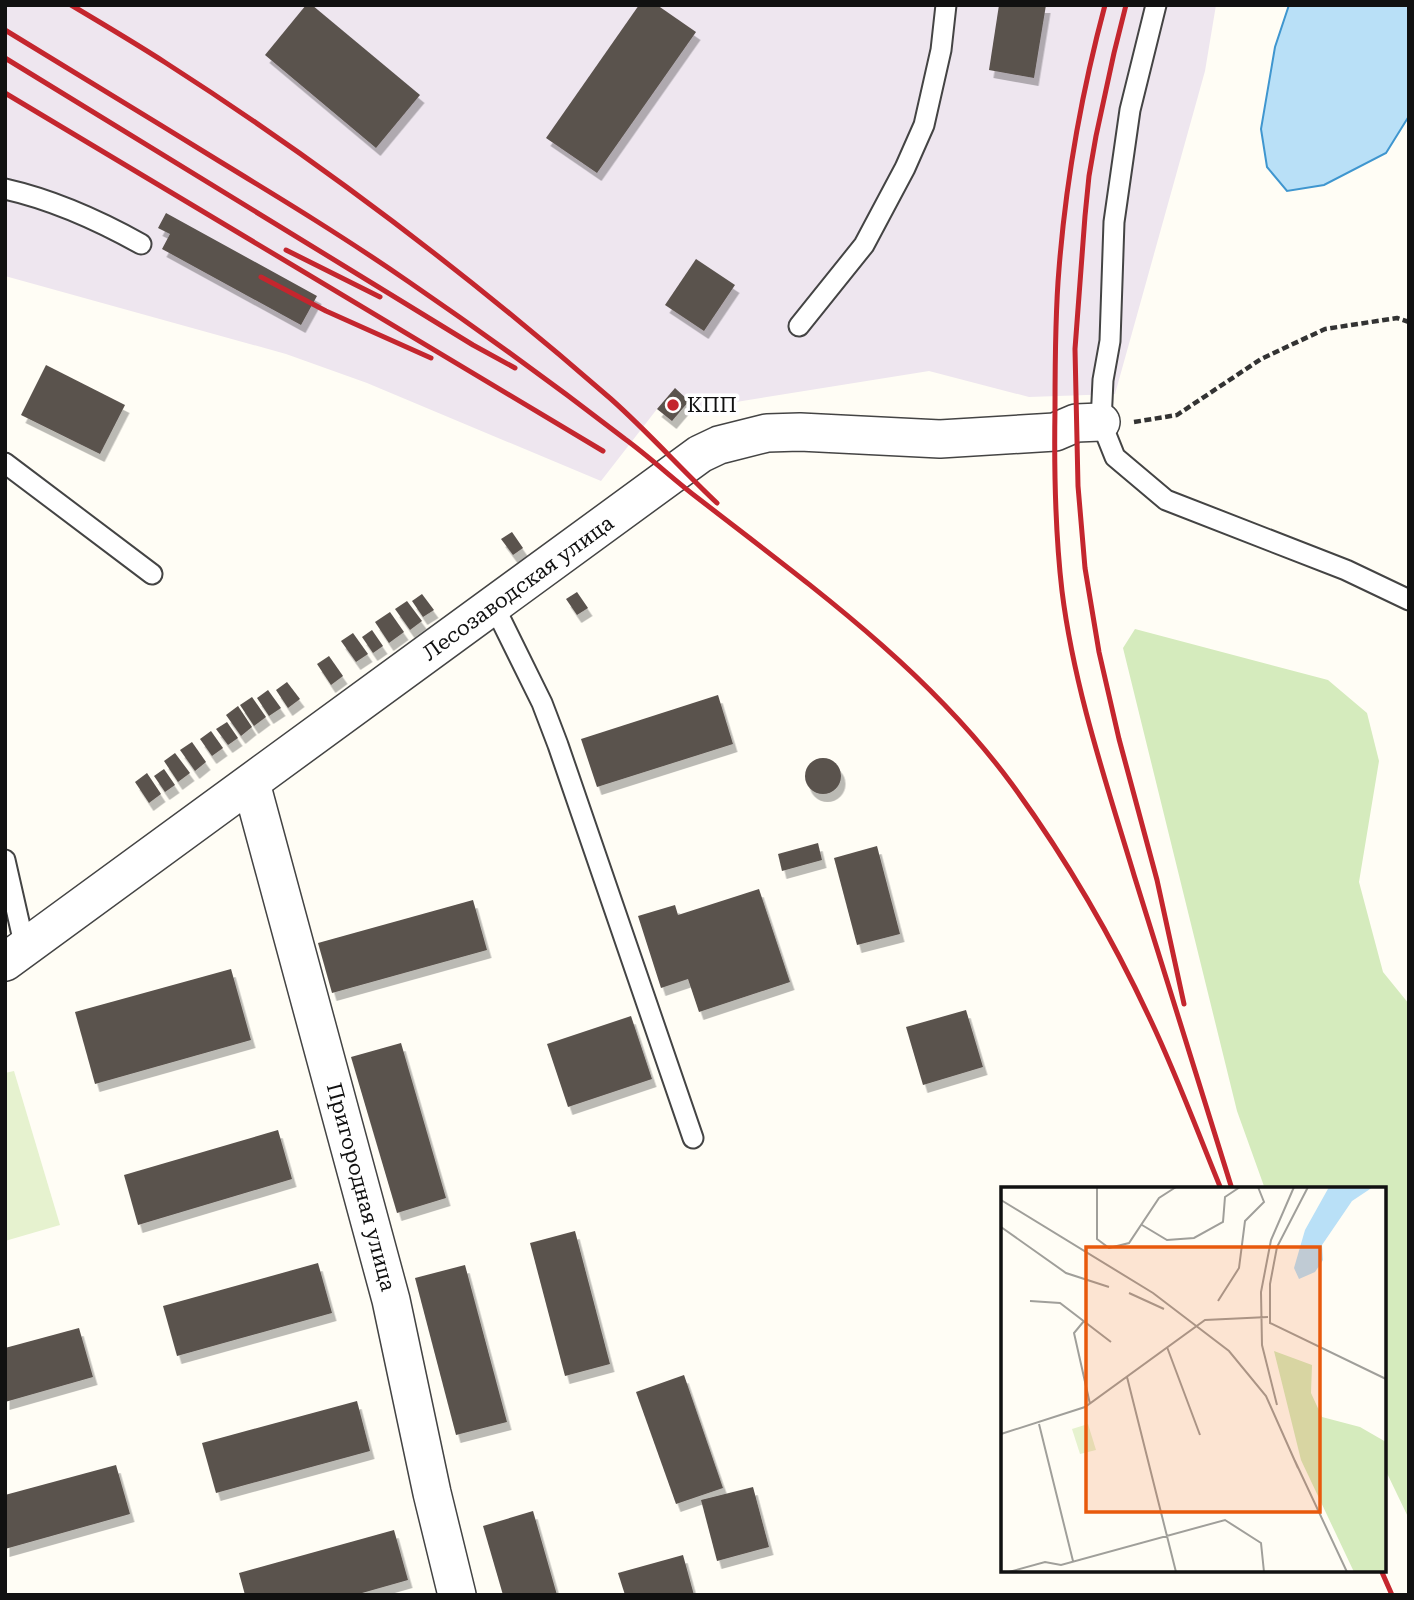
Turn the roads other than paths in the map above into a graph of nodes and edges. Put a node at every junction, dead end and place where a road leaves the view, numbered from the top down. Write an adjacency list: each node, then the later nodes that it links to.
1 (946, 5): 5 (lane)
2 (1156, 5): 6 (lane)
3 (5, 189): 4 (lane)
4 (141, 244)
5 (799, 326)
6 (1101, 422): 9 (lane); 10 (street, Лесозаводская улица)
7 (5, 463): 8 (lane)
8 (152, 574)
9 (1409, 600)
10 (494, 606): 11 (street, Лесозаводская улица); 14 (lane)
11 (251, 783): 13 (street, Лесозаводская улица); 15 (street, Пригородная улица)
12 (5, 860): 13 (lane)
13 (15, 955)
14 (693, 1138)
15 (457, 1595)

